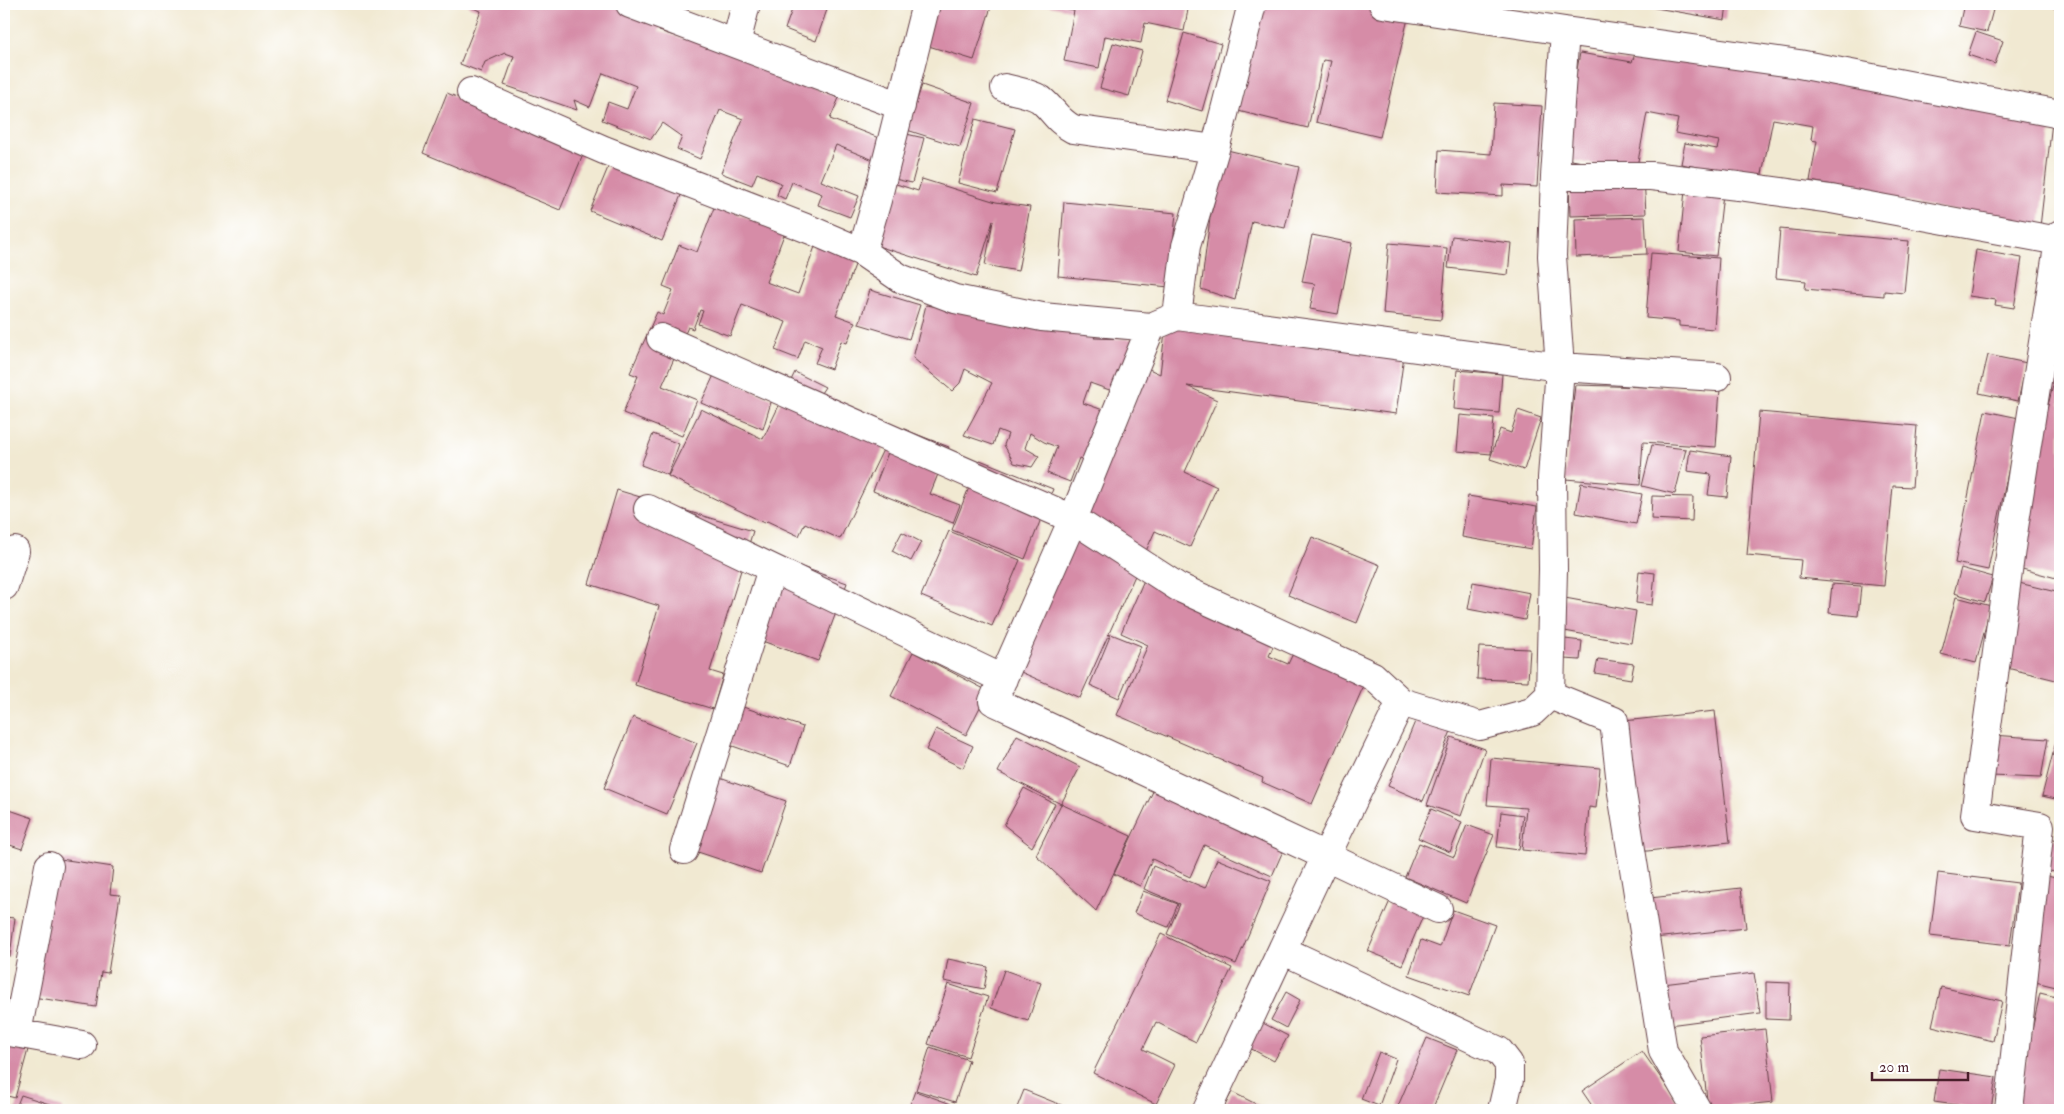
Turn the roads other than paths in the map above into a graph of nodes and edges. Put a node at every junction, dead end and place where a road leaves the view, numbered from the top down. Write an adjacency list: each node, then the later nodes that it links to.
1 (630, 4): 7 (street)
2 (746, 4): 7 (street)
3 (926, 4): 10 (street)
4 (1252, 4): 12 (street)
5 (1383, 4): 6 (street)
6 (1565, 31): 11 (street); 13 (street)
7 (736, 43): 10 (street)
8 (1005, 88): 12 (street)
9 (471, 92): 15 (street)
10 (901, 106): 15 (street)
11 (2060, 114)
12 (1215, 149): 16 (street)
13 (1555, 176): 14 (street); 19 (street)
14 (2060, 238): 39 (street)
15 (862, 252): 17 (street)
16 (1176, 316): 17 (street); 19 (street)
17 (1151, 327): 22 (street)
18 (661, 338): 22 (street)
19 (1560, 367): 20 (street); 27 (street)
20 (1717, 377)
21 (648, 509): 24 (street)
22 (1073, 519): 26 (street); 28 (street)
23 (15, 551): 25 (street)
24 (772, 569): 26 (street); 29 (street)
25 (4, 586)
26 (1002, 678): 30 (street)
27 (1550, 695): 28 (street); 38 (street)
28 (1402, 702): 30 (street)
29 (684, 850)
30 (1326, 856): 32 (street); 33 (street)
31 (50, 866): 34 (street)
32 (1438, 909)
33 (1282, 950): 36 (street); 37 (street)
34 (10, 1032): 35 (street)
35 (82, 1045)
36 (1206, 1110)
37 (1502, 1110)
38 (1697, 1110)
39 (2009, 1110)

